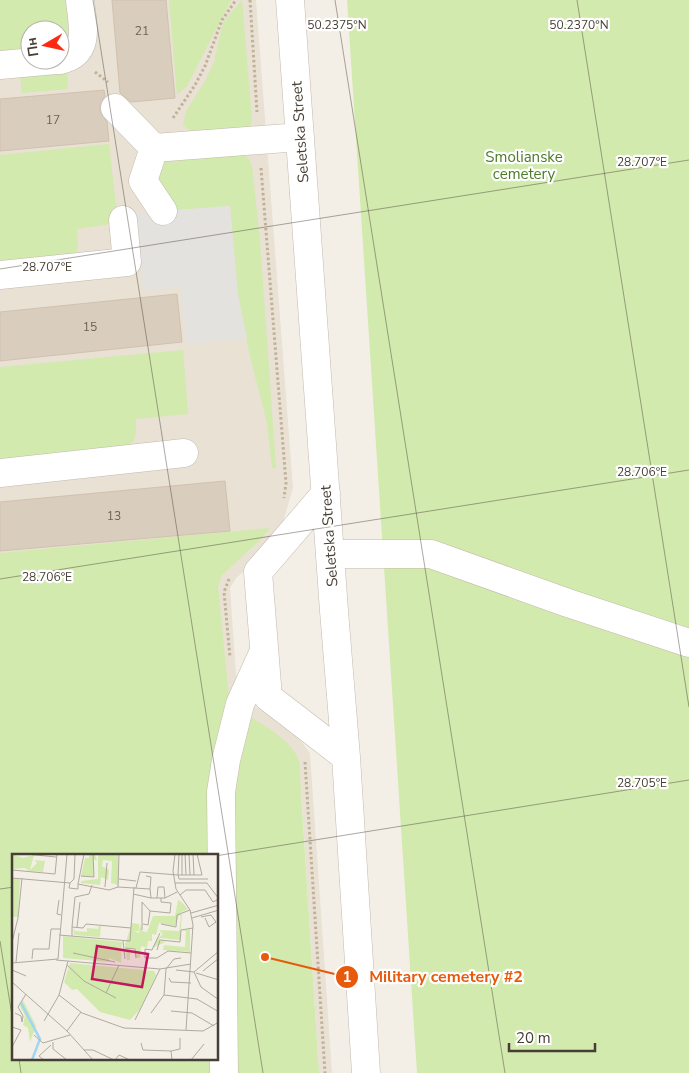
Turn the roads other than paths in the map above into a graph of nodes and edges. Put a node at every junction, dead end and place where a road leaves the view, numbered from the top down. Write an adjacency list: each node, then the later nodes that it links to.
1 (80, 0): 3 (street)
2 (290, 0): 7 (street, Seletska Street)
3 (70, 53)
4 (20, 63): 5 (street)
5 (0, 65)
6 (115, 108): 8 (street)
7 (300, 137): 8 (street); 14 (street, Seletska Street)
8 (154, 148): 9 (street)
9 (163, 211)
10 (123, 220): 11 (street)
11 (0, 275)
12 (184, 453): 13 (street)
13 (0, 473)
14 (326, 493): 15 (street, Seletska Street); 17 (street)
15 (330, 554): 16 (street); 18 (street, Seletska Street)
16 (689, 643)
17 (264, 651): 18 (street); 19 (street)
18 (346, 757): 20 (street, Seletska Street)
19 (224, 1073)
20 (366, 1073)

